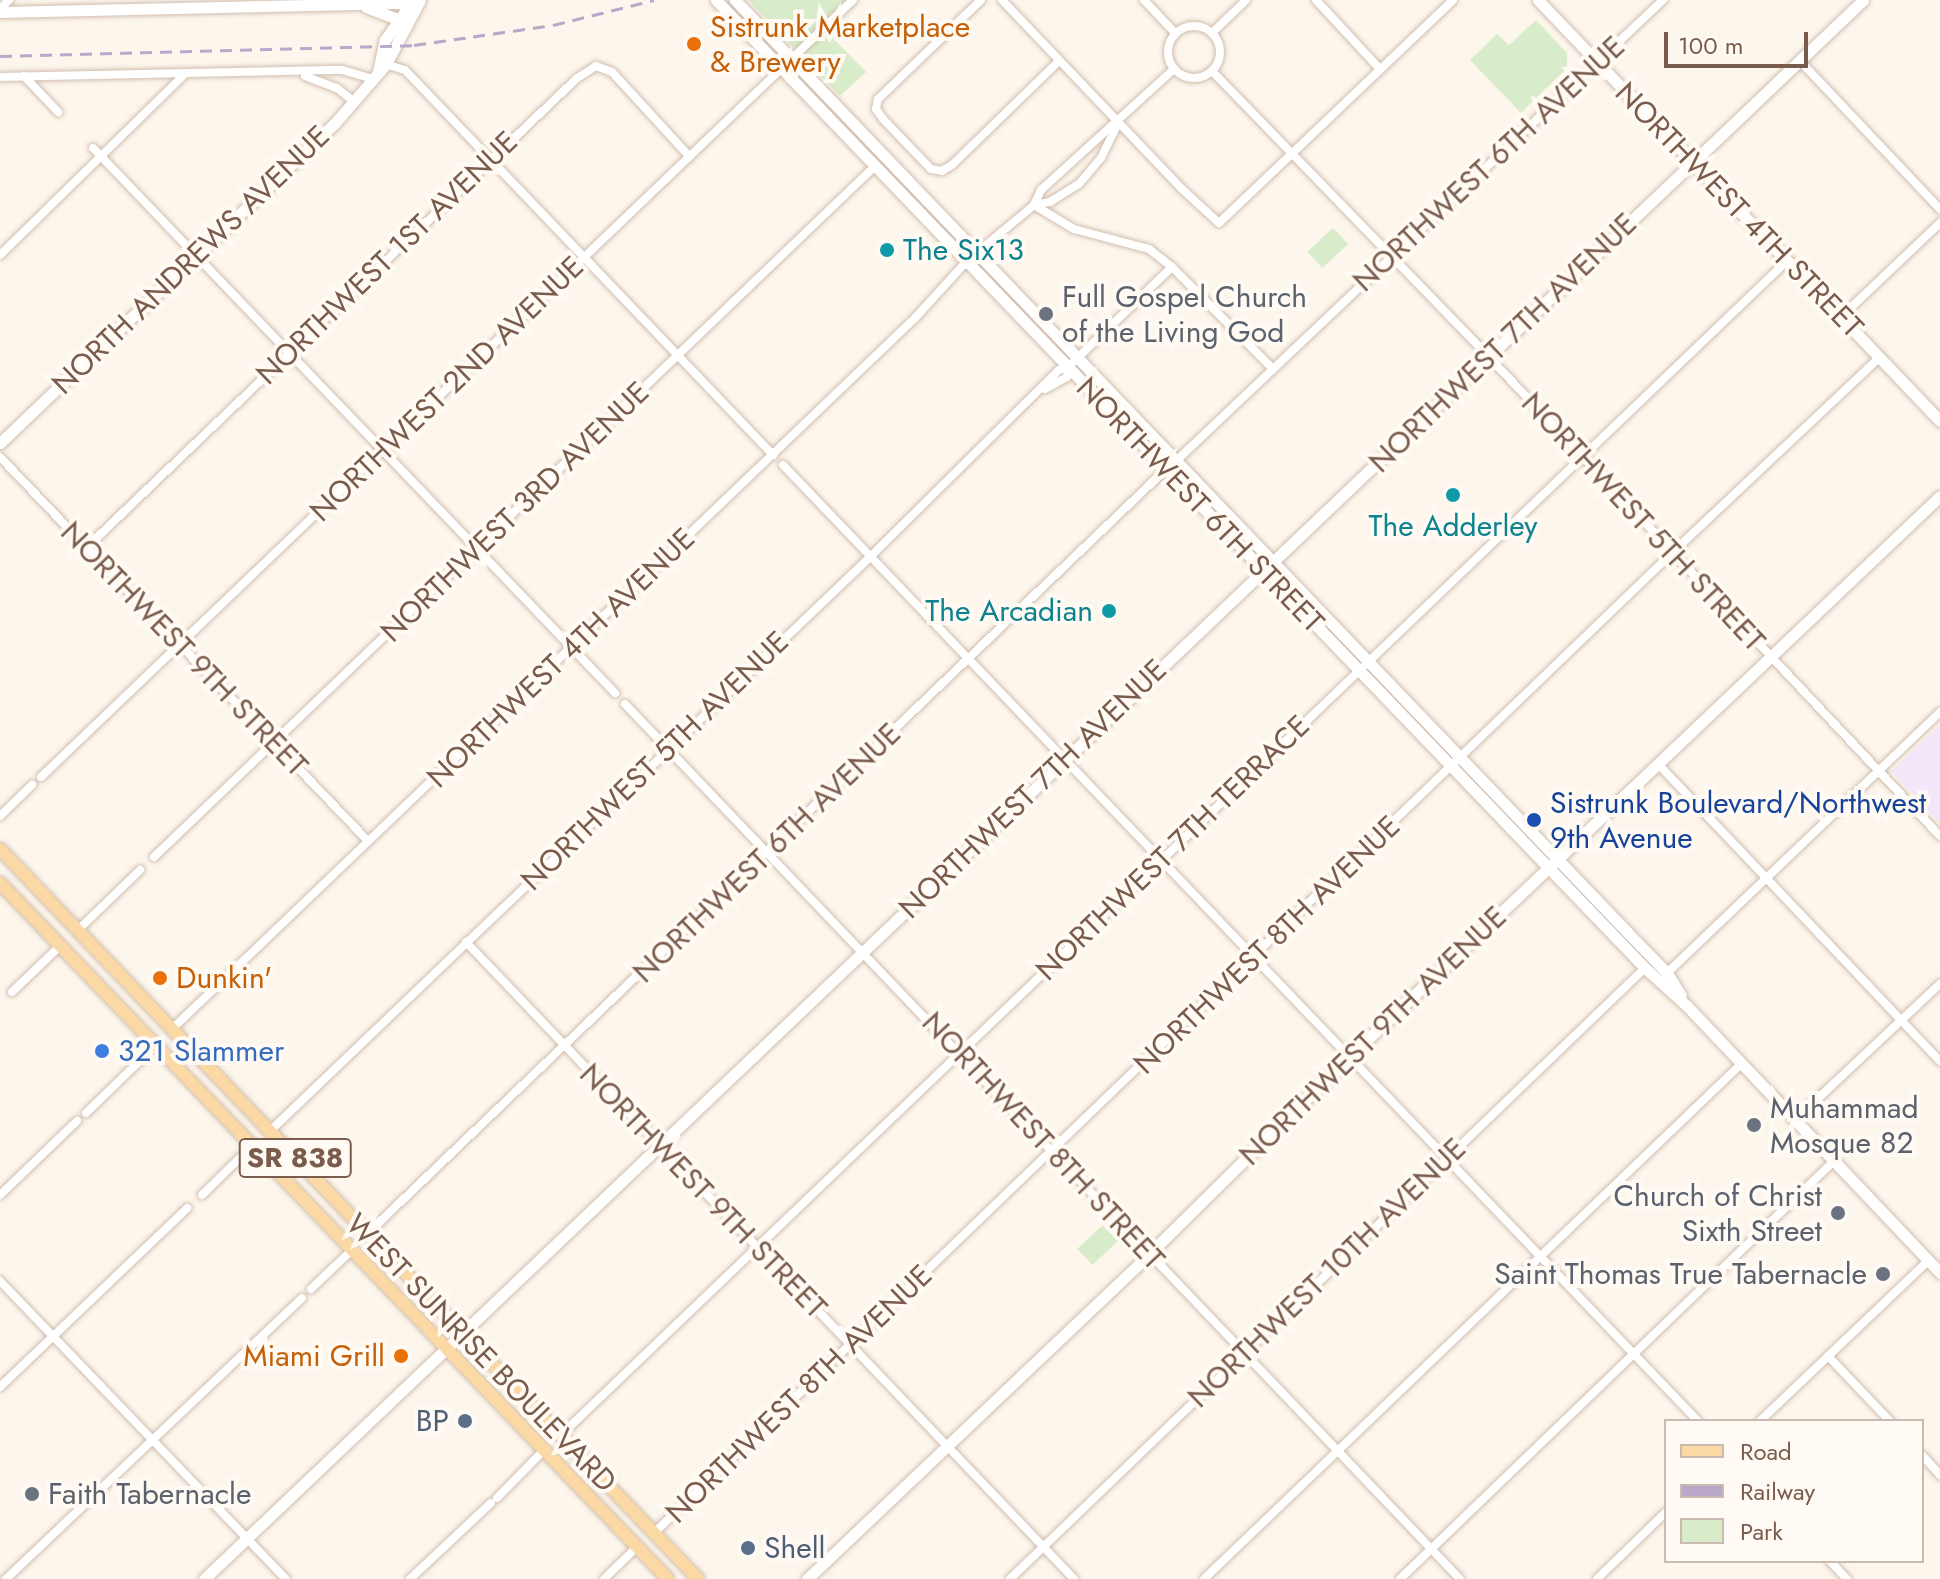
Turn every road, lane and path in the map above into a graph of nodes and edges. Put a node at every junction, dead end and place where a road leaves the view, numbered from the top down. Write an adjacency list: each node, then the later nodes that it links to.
1 (9, 0): 18 (street)
2 (716, 0): 26 (street, NORTHWEST 6TH STREET)
3 (735, 0): 22 (street, NORTHWEST 6TH STREET)
4 (853, 0): 22 (street, NORTHWEST 2ND AVENUE)
5 (981, 0): 23 (street)
6 (1002, 0): 23 (street)
7 (1144, 0): 20 (street)
8 (1246, 0): 21 (street)
9 (1316, 0): 28 (street)
10 (1453, 0): 28 (street)
11 (1538, 0): 25 (street, NORTHWEST 4TH STREET)
12 (1663, 0): 25 (street, NORTHWEST 6TH AVENUE)
13 (1863, 0): 24 (street, NORTHWEST 7TH AVENUE)
14 (212, 3): 16 (street); 18 (street)
15 (415, 3): 17 (street); 19 (street, NORTH ANDREWS AVENUE); 30 (street, NORTH ANDREWS AVENUE)
16 (339, 4): 17 (street)
17 (361, 5): 19 (street)
18 (0, 11)
19 (398, 19): 30 (street, NORTH ANDREWS AVENUE)
20 (1175, 33): 21 (street); 27 (street)
21 (1212, 33): 29 (street)
22 (791, 60): 26 (street, NORTHWEST 2ND AVENUE); 51 (street, NORTHWEST 6TH STREET)
23 (1059, 61): 37 (street)
24 (1800, 61): 43 (street, NORTHWEST 7TH AVENUE); 46 (street)
25 (1597, 62): 43 (street, NORTHWEST 4TH STREET); 50 (street, NORTHWEST 6TH AVENUE)
26 (782, 69): 41 (street, NORTHWEST 2ND AVENUE); 44 (street, NORTHWEST 6TH STREET)
27 (1174, 69): 29 (street); 37 (street, NORTHWEST 4TH AVENUE)
28 (1380, 69): 39 (street)
29 (1212, 71): 39 (street, NORTHWEST 5TH STREET)
30 (379, 72): 32 (street); 35 (street, NORTH ANDREWS AVENUE); 42 (street)
31 (185, 74): 32 (street); 33 (street); 40 (street)
32 (296, 74): 35 (street)
33 (24, 76): 34 (street); 36 (street)
34 (0, 77)
35 (354, 102): 49 (street, NORTH ANDREWS AVENUE)
36 (58, 112)
37 (1118, 123): 39 (street); 45 (street, NORTHWEST 4TH AVENUE); 45 (street, NORTHWEST 4TH AVENUE)
38 (93, 148): 40 (street)
39 (1290, 153): 50 (street, NORTHWEST 5TH STREET)
40 (101, 157): 48 (street); 49 (street)
41 (690, 157): 42 (street, NORTHWEST 1ST AVENUE); 52 (street, NORTHWEST 2ND AVENUE)
42 (490, 160): 52 (street); 58 (street, NORTHWEST 1ST AVENUE)
43 (1692, 162): 53 (street, NORTHWEST 4TH STREET); 60 (street, NORTHWEST 7TH AVENUE)
44 (875, 166): 51 (street, NORTHWEST 6TH STREET); 59 (street, NORTHWEST 3RD AVENUE)
45 (1034, 205): 51 (street, NORTHWEST 4TH AVENUE); 54 (street)
46 (1940, 209)
47 (1940, 223): 57 (street)
48 (0, 255)
49 (195, 255): 58 (street); 66 (street, NORTH ANDREWS AVENUE)
50 (1392, 255): 60 (street, NORTHWEST 5TH STREET); 64 (street, NORTHWEST 6TH AVENUE)
51 (972, 257): 55 (street, NORTHWEST 6TH STREET); 56 (street, NORTHWEST 4TH AVENUE); 61 (street, NORTHWEST 6TH STREET)
52 (585, 258): 59 (street); 67 (street, NORTHWEST 2ND AVENUE)
53 (1788, 260): 57 (street, NORTHWEST 4TH STREET); 69 (street, NORTHWEST 7TH TERRACE)
54 (1172, 267): 61 (street, NORTHWEST 5TH AVENUE); 64 (street)
55 (977, 272): 56 (street, NORTHWEST 4TH AVENUE); 63 (street, NORTHWEST 6TH STREET)
56 (948, 284): 68 (street, NORTHWEST 4TH AVENUE)
57 (1841, 317): 62 (street, NORTHWEST 4TH STREET)
58 (288, 352): 67 (street); 75 (street, NORTHWEST 1ST AVENUE)
59 (678, 355): 68 (street); 76 (street, NORTHWEST 3RD AVENUE)
60 (1488, 356): 69 (street, NORTHWEST 5TH STREET); 79 (street, NORTHWEST 7TH AVENUE)
61 (1077, 357): 63 (street, NORTHWEST 5TH AVENUE); 71 (street, NORTHWEST 6TH STREET)
62 (1880, 357): 65 (street, NORTHWEST 4TH STREET); 77 (street, NORTHWEST 8TH AVENUE)
63 (1068, 367): 73 (street, NORTHWEST 6TH STREET); 78 (street, NORTHWEST 5TH AVENUE)
64 (1272, 368): 71 (street, NORTHWEST 6TH AVENUE)
65 (1940, 421)
66 (0, 443)
67 (382, 450): 76 (street); 81 (street, NORTHWEST 2ND AVENUE)
68 (773, 455): 82 (street, NORTHWEST 4TH AVENUE)
69 (1581, 456): 77 (street, NORTHWEST 5TH STREET); 83 (street, NORTHWEST 7TH TERRACE)
70 (0, 457): 75 (street, NORTHWEST 9TH STREET)
71 (1176, 461): 79 (street, NORTHWEST 6TH STREET)
72 (783, 465): 78 (street)
73 (1166, 469): 80 (street, NORTHWEST 6TH STREET); 85 (street, NORTHWEST 6TH AVENUE)
74 (1940, 496): 84 (street, NORTHWEST 9TH AVENUE)
75 (87, 547): 81 (street, NORTHWEST 9TH STREET)
76 (477, 549): 82 (street); 90 (street, NORTHWEST 3RD AVENUE)
77 (1673, 552): 84 (street, NORTHWEST 5TH STREET); 93 (street, NORTHWEST 8TH AVENUE)
78 (870, 557): 85 (street); 91 (street, NORTHWEST 5TH AVENUE)
79 (1272, 561): 80 (street, NORTHWEST 7TH AVENUE); 83 (street, NORTHWEST 6TH STREET)
80 (1263, 571): 86 (street, NORTHWEST 6TH STREET); 92 (street, NORTHWEST 7TH AVENUE)
81 (180, 644): 90 (street, NORTHWEST 9TH STREET); 97 (street, NORTHWEST 2ND AVENUE)
82 (571, 648): 87 (street); 101 (street, NORTHWEST 4TH AVENUE)
83 (1366, 659): 86 (street, NORTHWEST 7TH TERRACE); 93 (street, NORTHWEST 6TH STREET)
84 (1772, 659): 94 (street, NORTHWEST 9TH AVENUE); 96 (street, NORTHWEST 5TH STREET)
85 (968, 660): 92 (street); 103 (street, NORTHWEST 6TH AVENUE)
86 (1358, 670): 95 (street, NORTHWEST 6TH STREET); 106 (street, NORTHWEST 7TH TERRACE)
87 (615, 693)
88 (625, 704): 91 (street, NORTHWEST 8TH STREET)
89 (1940, 712): 96 (street)
90 (274, 743): 101 (street, NORTHWEST 9TH STREET); 105 (street, NORTHWEST 3RD AVENUE)
91 (668, 748): 103 (street, NORTHWEST 8TH STREET); 112 (street, NORTHWEST 5TH AVENUE)
92 (1064, 759): 106 (street); 114 (street, NORTHWEST 7TH AVENUE)
93 (1461, 759): 95 (street, NORTHWEST 8TH AVENUE); 107 (street, NORTHWEST 6TH STREET)
94 (1659, 765): 107 (street, NORTHWEST 9TH AVENUE); 109 (street)
95 (1451, 768): 107 (street, NORTHWEST 6TH STREET); 115 (street, NORTHWEST 8TH AVENUE)
96 (1878, 771): 100 (street, NORTHWEST 5TH STREET); 109 (street)
97 (41, 777)
98 (32, 785): 99 (street)
99 (0, 816)
100 (1940, 836)
101 (368, 841): 122 (street, NORTHWEST 4TH AVENUE)
102 (0, 849): 104 (main road, WEST SUNRISE BOULEVARD / SR 838)
103 (768, 852): 114 (street, NORTHWEST 8TH STREET); 124 (street, NORTHWEST 6TH AVENUE)
104 (5, 857): 111 (main road, WEST SUNRISE BOULEVARD / SR 838)
105 (154, 857)
106 (1161, 860): 115 (street); 125 (street, NORTHWEST 7TH TERRACE)
107 (1553, 862): 116 (street, NORTHWEST 6TH STREET); 117 (street, NORTHWEST 6TH STREET); 126 (street, NORTHWEST 9TH AVENUE)
108 (140, 870): 111 (street)
109 (1766, 877): 117 (street); 121 (street)
110 (0, 883): 113 (main road, WEST SUNRISE BOULEVARD / SR 838)
111 (77, 931): 122 (main road, WEST SUNRISE BOULEVARD / SR 838)
112 (466, 942): 124 (street, NORTHWEST 9TH STREET); 133 (street, NORTHWEST 5TH AVENUE)
113 (60, 946): 119 (street); 123 (main road, WEST SUNRISE BOULEVARD / SR 838)
114 (862, 951): 125 (street, NORTHWEST 8TH STREET); 134 (street, NORTHWEST 7TH AVENUE)
115 (1253, 958): 126 (street); 136 (street, NORTHWEST 8TH AVENUE)
116 (1645, 968): 120 (street, NORTHWEST 6TH STREET); 137 (street, NORTHWEST 10TH AVENUE)
117 (1667, 973): 120 (street, NORTHWEST 6TH STREET)
118 (1940, 984): 121 (street)
119 (12, 992)
120 (1687, 1006): 128 (street, NORTHWEST 6TH STREET)
121 (1902, 1020): 127 (street); 130 (street)
122 (172, 1029): 133 (main road, WEST SUNRISE BOULEVARD / SR 838)
123 (155, 1046): 129 (street); 132 (main road, WEST SUNRISE BOULEVARD / SR 838)
124 (564, 1046): 134 (street, NORTHWEST 9TH STREET); 142 (street, NORTHWEST 6TH AVENUE)
125 (960, 1054): 136 (street, NORTHWEST 8TH STREET); 143 (street, NORTHWEST 7TH TERRACE)
126 (1350, 1056): 137 (street); 145 (street, NORTHWEST 9TH AVENUE)
127 (1940, 1061)
128 (1742, 1063): 130 (street, NORTHWEST 6TH STREET); 146 (street)
129 (86, 1113)
130 (1795, 1120): 138 (street, NORTHWEST 6TH STREET)
131 (77, 1121): 139 (street)
132 (234, 1127): 133 (main road); 135 (main road, WEST SUNRISE BOULEVARD / SR 838)
133 (270, 1131): 142 (main road, WEST SUNRISE BOULEVARD / SR 838)
134 (658, 1145): 143 (street, NORTHWEST 9TH STREET); 152 (street, NORTHWEST 7TH AVENUE)
135 (252, 1146): 140 (street); 144 (main road, WEST SUNRISE BOULEVARD / SR 838)
136 (1052, 1151): 145 (street, NORTHWEST 8TH STREET); 154 (street, NORTHWEST 8TH AVENUE)
137 (1447, 1159): 146 (street); 156 (street, NORTHWEST 10TH AVENUE)
138 (1834, 1161): 147 (street, NORTHWEST 6TH STREET); 157 (street)
139 (0, 1195)
140 (202, 1195)
141 (187, 1208): 153 (street)
142 (367, 1234): 152 (main road, WEST SUNRISE BOULEVARD / SR 838)
143 (757, 1247): 154 (street, NORTHWEST 9TH STREET); 163 (street, NORTHWEST 7TH TERRACE)
144 (352, 1250): 150 (street); 155 (main road, WEST SUNRISE BOULEVARD / SR 838)
145 (1150, 1253): 156 (street, NORTHWEST 8TH STREET); 165 (street, NORTHWEST 9TH AVENUE)
146 (1540, 1256): 157 (street); 167 (street)
147 (1928, 1261): 148 (street, NORTHWEST 6TH STREET); 158 (street)
148 (1940, 1273)
149 (0, 1281): 153 (street)
150 (311, 1289)
151 (302, 1298): 164 (street)
152 (460, 1333): 155 (street, NORTHWEST 7TH AVENUE); 163 (main road, WEST SUNRISE BOULEVARD / SR 838)
153 (54, 1335): 159 (street); 164 (street)
154 (850, 1345): 165 (street, NORTHWEST 9TH STREET); 171 (street, NORTHWEST 8TH AVENUE)
155 (444, 1348): 166 (main road, WEST SUNRISE BOULEVARD / SR 838); 172 (street, NORTHWEST 7TH AVENUE)
156 (1244, 1353): 167 (street, NORTHWEST 8TH STREET); 174 (street, NORTHWEST 10TH AVENUE)
157 (1634, 1354): 160 (street); 175 (street)
158 (1828, 1356): 161 (street); 162 (street)
159 (0, 1387)
160 (1696, 1419)
161 (1762, 1419)
162 (1888, 1419)
163 (560, 1436): 171 (main road, WEST SUNRISE BOULEVARD / SR 838)
164 (154, 1438): 172 (street); 177 (street)
165 (946, 1445): 174 (street, NORTHWEST 9TH STREET); 184 (street, NORTHWEST 9TH AVENUE)
166 (543, 1451): 173 (main road, WEST SUNRISE BOULEVARD / SR 838); 180 (street)
167 (1339, 1451): 175 (street, NORTHWEST 8TH STREET); 187 (street)
168 (1924, 1457): 169 (street)
169 (1940, 1475)
170 (1664, 1514): 190 (street)
171 (654, 1533): 183 (main road, WEST SUNRISE BOULEVARD / SR 838)
172 (247, 1536): 178 (street, NORTHWEST 7TH AVENUE); 179 (street)
173 (637, 1547): 181 (street, NORTHWEST 8TH AVENUE); 182 (main road, WEST SUNRISE BOULEVARD / SR 838)
174 (1043, 1547): 185 (street, NORTHWEST 10TH AVENUE); 186 (street, NORTHWEST 9TH STREET)
175 (1431, 1549): 188 (street); 189 (street, NORTHWEST 8TH STREET)
176 (1832, 1563): 191 (street)
177 (6, 1579)
178 (204, 1579)
179 (286, 1579)
180 (410, 1579)
181 (604, 1579)
182 (668, 1579)
183 (698, 1579)
184 (807, 1579)
185 (1010, 1579)
186 (1074, 1579)
187 (1204, 1579)
188 (1400, 1579)
189 (1460, 1579)
190 (1597, 1579)
191 (1847, 1579)

